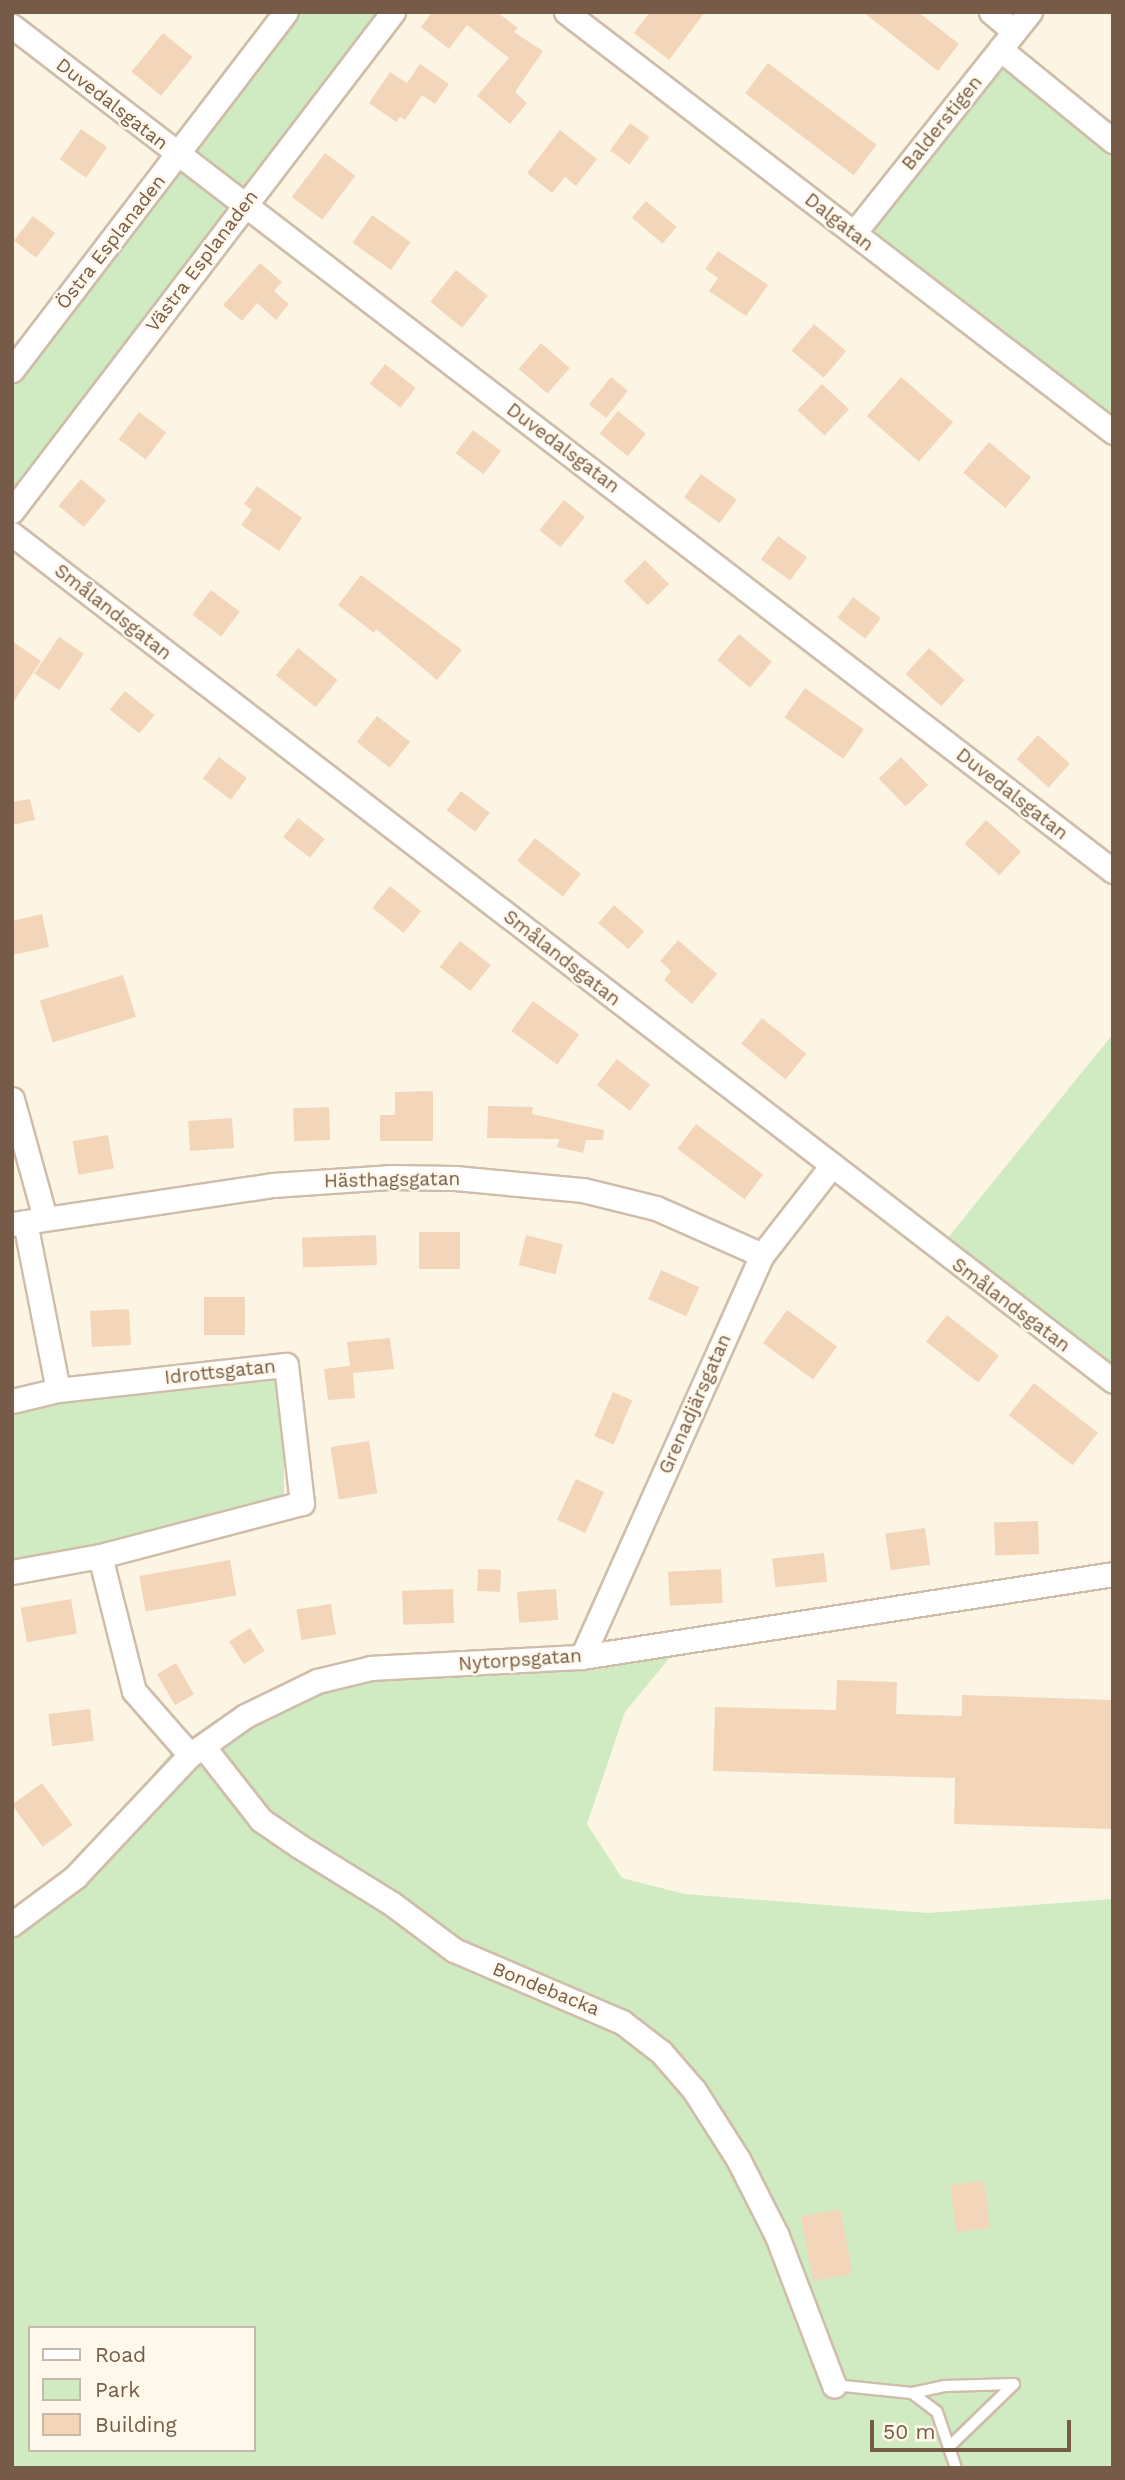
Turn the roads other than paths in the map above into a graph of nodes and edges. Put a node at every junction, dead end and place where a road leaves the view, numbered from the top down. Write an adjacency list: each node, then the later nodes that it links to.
1 (286, 12): 9 (street, Östra Esplanaden)
2 (393, 12): 10 (street, Västra Esplanaden)
3 (566, 12): 11 (street, Dalgatan)
4 (991, 12): 7 (street)
5 (1030, 12): 7 (street, Balderstigen)
6 (12, 26): 9 (street, Duvedalsgatan)
7 (1007, 40): 8 (street); 11 (street, Balderstigen)
8 (1113, 141)
9 (177, 155): 10 (street, Duvedalsgatan); 12 (street, Östra Esplanaden)
10 (244, 206): 14 (street, Västra Esplanaden); 16 (street, Duvedalsgatan)
11 (854, 233): 13 (street, Dalgatan)
12 (12, 370)
13 (1113, 432)
14 (12, 511)
15 (12, 534): 18 (street, Smålandsgatan)
16 (1113, 871)
17 (12, 1099): 19 (street)
18 (832, 1165): 20 (street, Grenadjärsgatan); 21 (street, Smålandsgatan)
19 (27, 1222): 20 (street, Hästhagsgatan); 22 (street)
20 (762, 1255): 27 (street, Grenadjärsgatan)
21 (1113, 1381)
22 (58, 1390): 23 (street, Idrottsgatan); 24 (street, Idrottsgatan)
23 (12, 1401)
24 (100, 1556): 25 (street, Idrottsgatan); 28 (street)
25 (12, 1572)
26 (1113, 1574): 27 (street, Nytorpsgatan)
27 (582, 1657): 28 (street, Nytorpsgatan)
28 (197, 1751): 29 (street, Nytorpsgatan); 30 (street, Bondebacka)
29 (12, 1924)
30 (834, 2385): 31 (lane)
31 (912, 2393): 32 (lane); 32 (lane)
32 (951, 2444): 33 (lane)
33 (956, 2468)

